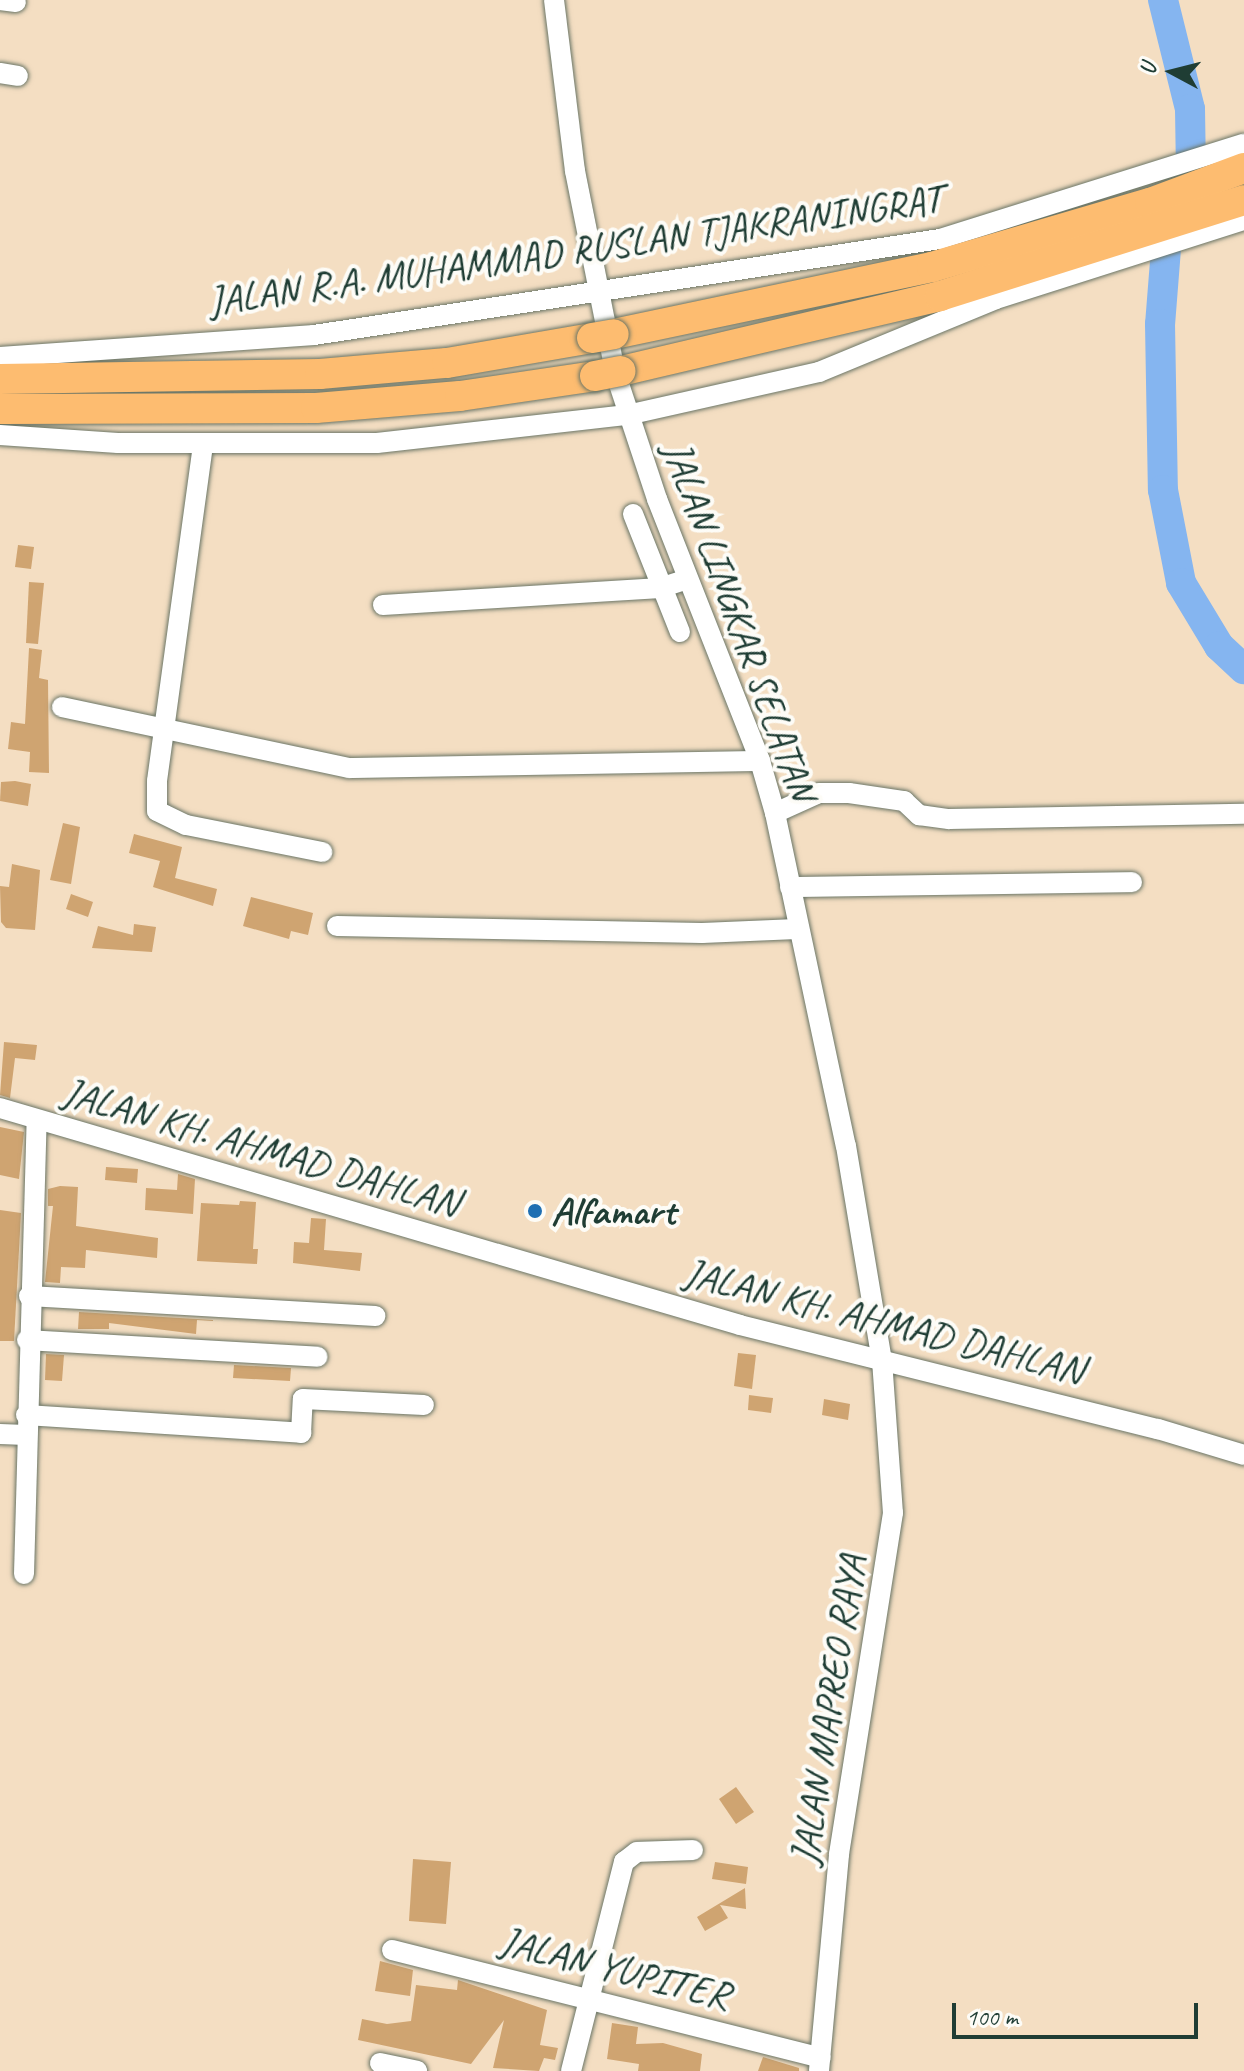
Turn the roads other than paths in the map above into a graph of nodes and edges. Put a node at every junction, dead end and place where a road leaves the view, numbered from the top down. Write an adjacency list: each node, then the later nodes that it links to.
1 (554, 0): 7 (street, JALAN LINGKAR SELATAN)
2 (1244, 144): 7 (street, JALAN R.A. MUHAMMAD RUSLAN TJAKRANINGRAT)
3 (1244, 168): 6 (highway, JALAN R.A. MUHAMMAD RUSLAN TJAKRANINGRAT)
4 (1244, 200): 6 (highway, JALAN R.A. MUHAMMAD RUSLAN TJAKRANINGRAT)
5 (1244, 220): 6 (street, JALAN R.A. MUHAMMAD RUSLAN TJAKRANINGRAT)
6 (1168, 222): 9 (highway, JALAN R.A. MUHAMMAD RUSLAN TJAKRANINGRAT); 10 (highway, JALAN R.A. MUHAMMAD RUSLAN TJAKRANINGRAT); 11 (street, JALAN R.A. MUHAMMAD RUSLAN TJAKRANINGRAT)
7 (600, 295): 8 (street, JALAN R.A. MUHAMMAD RUSLAN TJAKRANINGRAT); 11 (street, JALAN LINGKAR SELATAN)
8 (0, 357)
9 (0, 379)
10 (0, 409)
11 (627, 415): 13 (street, JALAN R.A. MUHAMMAD RUSLAN TJAKRANINGRAT); 15 (street, JALAN LINGKAR SELATAN)
12 (0, 435): 13 (street, JALAN R.A. MUHAMMAD RUSLAN TJAKRANINGRAT)
13 (203, 445): 20 (street)
14 (633, 514): 16 (street)
15 (688, 579): 16 (street); 21 (street, JALAN LINGKAR SELATAN)
16 (660, 588): 17 (street); 18 (street)
17 (383, 605)
18 (680, 632)
19 (62, 707): 20 (street)
20 (164, 729): 21 (street); 24 (street)
21 (760, 761): 22 (street, JALAN LINGKAR SELATAN)
22 (775, 813): 23 (street); 26 (street, JALAN LINGKAR SELATAN)
23 (1244, 814)
24 (322, 852)
25 (1132, 882): 26 (street)
26 (790, 887): 28 (street, JALAN LINGKAR SELATAN)
27 (337, 926): 28 (street)
28 (797, 929): 35 (street, JALAN LINGKAR SELATAN)
29 (0, 1108): 30 (street, JALAN KH. AHMAD DAHLAN)
30 (37, 1121): 31 (street); 35 (street, JALAN KH. AHMAD DAHLAN)
31 (29, 1296): 32 (street); 33 (street)
32 (375, 1316)
33 (27, 1340): 34 (street); 37 (street)
34 (318, 1357)
35 (887, 1361): 39 (street, JALAN KH. AHMAD DAHLAN); 45 (street, JALAN MAPREO RAYA)
36 (424, 1405): 37 (street)
37 (26, 1425): 38 (street); 40 (street)
38 (0, 1434)
39 (1244, 1455)
40 (24, 1574)
41 (693, 1850): 43 (street)
42 (392, 1950): 43 (street, JALAN YUPITER)
43 (589, 1997): 45 (street, JALAN YUPITER); 47 (street)
44 (380, 2063): 46 (street)
45 (820, 2064)
46 (417, 2071)
47 (571, 2071)

